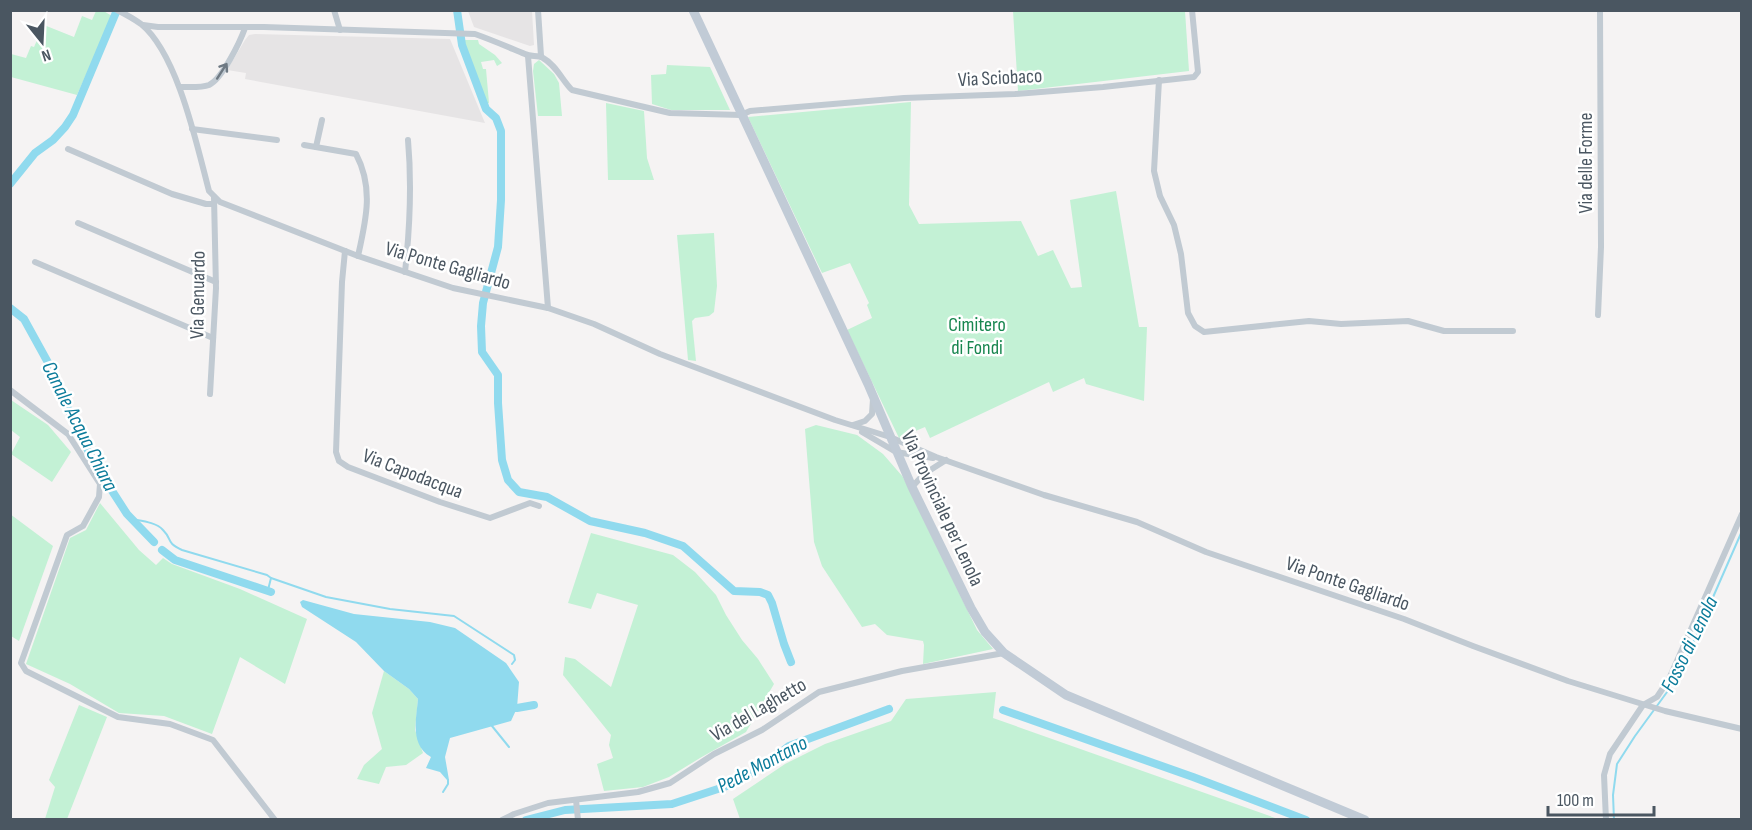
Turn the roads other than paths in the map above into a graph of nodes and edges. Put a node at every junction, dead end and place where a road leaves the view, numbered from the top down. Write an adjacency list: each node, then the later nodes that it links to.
1 (117, 10): 7 (street)
2 (334, 10): 9 (street)
3 (538, 10): 11 (street)
4 (693, 10): 14 (main road, Via Provinciale per Lenola)
5 (1192, 10): 12 (street, Via Sciobaco)
6 (1600, 10): 30 (street, Via delle Forme)
7 (142, 25): 8 (street); 13 (street)
8 (245, 28): 9 (street); 13 (street, one-way to 8)
9 (340, 30): 10 (street)
10 (528, 56): 11 (street); 29 (street)
11 (541, 56): 14 (street, Via Sciobaco)
12 (1160, 80): 14 (street, Via Sciobaco); 31 (street)
13 (180, 87): 16 (street)
14 (741, 115): 35 (main road, Via Provinciale per Lenola)
15 (322, 120): 20 (street)
16 (192, 129): 17 (street); 22 (street)
17 (277, 140)
18 (408, 140): 27 (street)
19 (304, 145): 20 (street)
20 (316, 147): 25 (street)
21 (68, 149): 22 (street, Via Ponte Gagliardo)
22 (214, 200): 24 (street, Via Ponte Gagliardo); 28 (street, Via Genuardo)
23 (78, 223): 28 (street)
24 (345, 251): 25 (street, Via Ponte Gagliardo); 41 (street, Via Capodacqua)
25 (358, 256): 27 (street, Via Ponte Gagliardo)
26 (35, 262): 32 (street)
27 (405, 272): 29 (street, Via Ponte Gagliardo)
28 (216, 282): 32 (street, Via Genuardo)
29 (548, 308): 36 (street, Via Ponte Gagliardo)
30 (1598, 315)
31 (1512, 331)
32 (213, 338): 34 (street, Via Genuardo)
33 (11, 391): 47 (street)
34 (210, 394)
35 (873, 398): 36 (street); 37 (main road, Via Provinciale per Lenola)
36 (852, 425): 37 (street, Via Ponte Gagliardo); 38 (street, Via Ponte Gagliardo)
37 (890, 437): 38 (main road, Via Provinciale per Lenola); 39 (street, Via Ponte Gagliardo)
38 (896, 452): 39 (street, Via Ponte Gagliardo); 40 (main road, Via Provinciale per Lenola)
39 (946, 460): 40 (street); 44 (street, Via Ponte Gagliardo)
40 (912, 487): 43 (main road, Via Provinciale per Lenola)
41 (539, 506)
42 (1742, 514): 44 (street)
43 (1004, 653): 46 (street, Via del Laghetto); 50 (main road, Via Provinciale per Lenola)
44 (1643, 705): 45 (street, Via Ponte Gagliardo); 51 (street)
45 (1742, 729)
46 (574, 801): 48 (street, Via del Laghetto); 49 (street)
47 (275, 819)
48 (502, 819)
49 (578, 819)
50 (1365, 819)
51 (1606, 819)

